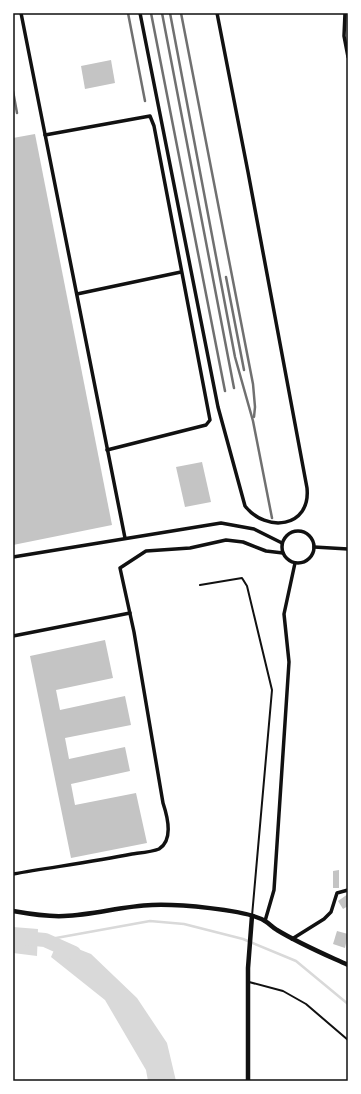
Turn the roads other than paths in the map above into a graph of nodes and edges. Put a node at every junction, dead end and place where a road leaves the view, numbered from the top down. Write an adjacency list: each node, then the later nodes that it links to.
1 (21, 13): 6 (street)
2 (140, 13): 3 (street)
3 (217, 13)
4 (345, 13): 5 (street)
5 (348, 57)
6 (45, 136): 7 (street); 8 (street)
7 (182, 272): 8 (street); 9 (street)
8 (77, 294): 9 (street)
9 (107, 450): 10 (street)
10 (125, 538): 11 (street); 15 (street)
11 (282, 543): 12 (street); 14 (street)
12 (314, 546): 13 (street); 16 (street)
13 (348, 548)
14 (283, 553): 16 (street); 18 (street)
15 (13, 557)
16 (295, 563): 24 (street)
17 (200, 585): 23 (lane)
18 (130, 613): 19 (street); 20 (street)
19 (13, 636)
20 (13, 874)
21 (348, 890): 25 (street)
22 (13, 911): 23 (street)
23 (252, 916): 24 (street); 27 (street)
24 (265, 921): 25 (street)
25 (292, 939): 26 (street)
26 (348, 965)
27 (248, 982): 28 (lane); 29 (street)
28 (348, 1040)
29 (248, 1081)

